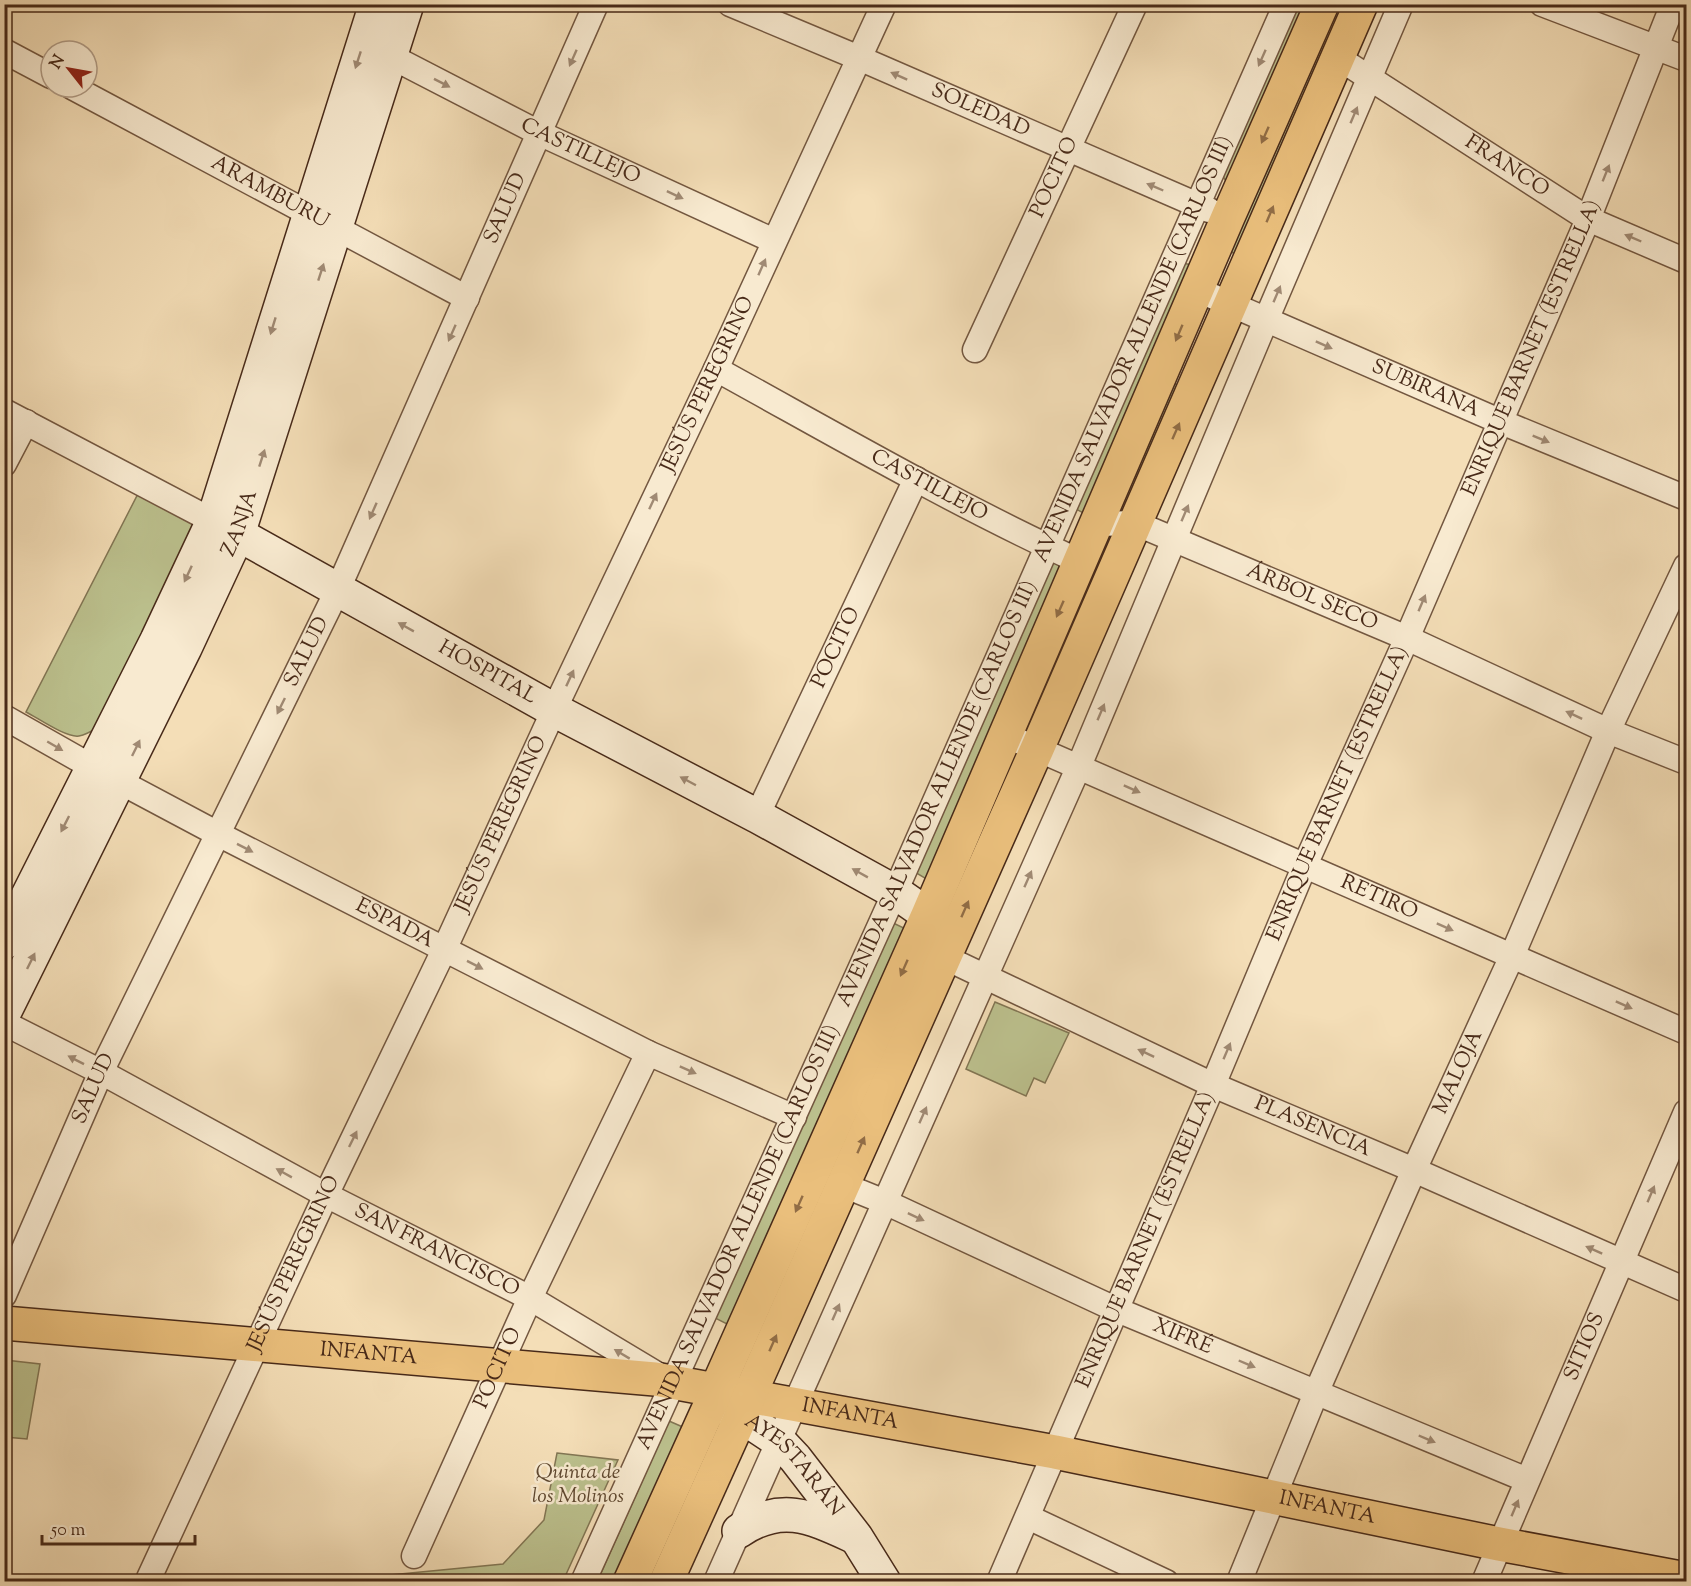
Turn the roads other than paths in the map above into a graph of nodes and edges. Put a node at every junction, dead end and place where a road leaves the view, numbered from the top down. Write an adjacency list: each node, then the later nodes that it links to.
1 (376, 4): 26 (main road, ZANJA, one-way to 26)
2 (407, 4): 15 (main road, ZANJA)
3 (596, 4): 22 (street, SALUD, one-way to 22)
4 (730, 4): 17 (street, SOLEDAD)
5 (884, 4): 17 (street, JESÚS PEREGRINO)
6 (1135, 4): 23 (street, POCITO)
7 (1286, 4): 24 (street, AVENIDA SALVADOR ALLENDE (CARLOS III), one-way to 24)
8 (1322, 4): 25 (main road, AVENIDA SALVADOR ALLENDE (CARLOS III), one-way to 25)
9 (1361, 4): 16 (main road)
10 (1401, 4): 20 (street)
11 (1542, 4): 13 (street)
12 (1673, 4): 13 (street, ENRIQUE BARNET (ESTRELLA))
13 (1657, 48): 18 (street); 27 (street, ENRIQUE BARNET (ESTRELLA), one-way to 13)
14 (4, 51): 19 (street)
15 (390, 56): 22 (street, CASTILLEJO, one-way to 22); 26 (main road, ZANJA)
16 (1337, 57): 20 (street, FRANCO); 32 (main road, one-way to 16)
17 (859, 58): 23 (street, SOLEDAD, one-way to 17); 28 (street, JESÚS PEREGRINO)
18 (1686, 59)
19 (39, 70)
20 (1370, 78): 27 (street, FRANCO); 33 (street, one-way to 20)
21 (95, 99): 26 (street, ARAMBURU)
22 (539, 133): 28 (street, CASTILLEJO, one-way to 28); 31 (street, SALUD)
23 (1067, 149): 24 (street, SOLEDAD, one-way to 23); 34 (street, POCITO)
24 (1196, 205): 25 (street, SOLEDAD); 46 (street, AVENIDA SALVADOR ALLENDE (CARLOS III))
25 (1228, 218): 30 (main road, AVENIDA SALVADOR ALLENDE (CARLOS III))
26 (322, 219): 31 (street, ARAMBURU); 44 (main road, ZANJA)
27 (1588, 219): 29 (street, FRANCO, one-way to 27); 37 (street, ENRIQUE BARNET (ESTRELLA))
28 (774, 241): 35 (street, JESÚS PEREGRINO, one-way to 28)
29 (1686, 261)
30 (1197, 290): 32 (street, SUBIRANA); 43 (main road, AVENIDA SALVADOR ALLENDE (CARLOS III), one-way to 43)
31 (467, 298): 49 (street, SALUD, one-way to 49)
32 (1232, 305): 33 (street, SUBIRANA); 42 (main road, one-way to 32)
33 (1266, 320): 37 (street, SUBIRANA, one-way to 37); 45 (street, one-way to 33)
34 (975, 350)
35 (716, 369): 40 (street, CASTILLEJO); 51 (street, JESÚS PEREGRINO, one-way to 35)
36 (4, 411): 38 (street, HOSPITAL)
37 (1499, 421): 41 (street, SUBIRANA, one-way to 41); 50 (street, ENRIQUE BARNET (ESTRELLA), one-way to 37)
38 (26, 422): 39 (street); 44 (street, HOSPITAL)
39 (4, 464)
40 (916, 479): 46 (street, CASTILLEJO); 59 (street, POCITO)
41 (1686, 498)
42 (1135, 523): 43 (street, ÁRBOL SECO); 45 (street, ÁRBOL SECO); 55 (main road)
43 (1097, 524): 47 (main road, AVENIDA SALVADOR ALLENDE (CARLOS III))
44 (225, 527): 49 (main road, HOSPITAL); 58 (main road, ZANJA)
45 (1174, 540): 50 (street, ÁRBOL SECO); 57 (street, one-way to 45)
46 (1046, 547): 47 (street, CASTILLEJO); 62 (street, AVENIDA SALVADOR ALLENDE (CARLOS III))
47 (1081, 562): 54 (main road, AVENIDA SALVADOR ALLENDE (CARLOS III), one-way to 54)
48 (1686, 566): 53 (street, MALOJA)
49 (338, 589): 51 (main road, HOSPITAL, one-way to 49); 60 (street, SALUD, one-way to 60)
50 (1407, 638): 53 (street, ÁRBOL SECO, one-way to 50); 61 (street, ENRIQUE BARNET (ESTRELLA))
51 (554, 710): 59 (main road, HOSPITAL, one-way to 51); 65 (street, JESÚS PEREGRINO)
52 (4, 717): 58 (street, ESPADA, one-way to 58)
53 (1608, 731): 56 (street, ÁRBOL SECO); 66 (street, MALOJA)
54 (1005, 735): 55 (street, RETIRO); 63 (main road, AVENIDA SALVADOR ALLENDE (CARLOS III))
55 (1036, 749): 57 (street, RETIRO); 67 (main road, one-way to 55)
56 (1686, 762)
57 (1079, 766): 61 (street, RETIRO, one-way to 61); 68 (street, one-way to 57)
58 (107, 775): 60 (street, ESPADA); 64 (main road, ZANJA, one-way to 64); 69 (main road, ZANJA, one-way to 58)
59 (757, 816): 62 (main road, HOSPITAL, one-way to 59)
60 (218, 834): 65 (street, ESPADA, one-way to 65); 73 (street, SALUD)
61 (1305, 866): 66 (street, RETIRO, one-way to 66); 74 (street, ENRIQUE BARNET (ESTRELLA), one-way to 61)
62 (896, 892): 63 (main road, HOSPITAL); 76 (street, AVENIDA SALVADOR ALLENDE (CARLOS III))
63 (928, 915): 67 (main road); 90 (main road, AVENIDA SALVADOR ALLENDE (CARLOS III), one-way to 90)
64 (4, 943)
65 (444, 950): 72 (street, ESPADA, one-way to 72); 79 (street, JESÚS PEREGRINO, one-way to 65)
66 (1512, 956): 71 (street, RETIRO, one-way to 71); 77 (street, MALOJA)
67 (944, 957): 68 (street, PLASENCIA); 78 (main road, one-way to 67)
68 (985, 977): 74 (street, PLASENCIA, one-way to 68); 80 (street, one-way to 68)
69 (4, 1013)
70 (4, 1023): 73 (street, SAN FRANCISCO, one-way to 70)
71 (1686, 1032)
72 (648, 1053): 76 (street, ESPADA, one-way to 76); 84 (street, POCITO)
73 (101, 1072): 79 (street, SAN FRANCISCO, one-way to 73); 83 (street, SALUD)
74 (1213, 1085): 77 (street, PLASENCIA); 85 (street, ENRIQUE BARNET (ESTRELLA))
75 (1686, 1112): 81 (street, SITIOS, one-way to 75)
76 (794, 1117): 89 (street, AVENIDA SALVADOR ALLENDE (CARLOS III))
77 (1414, 1170): 81 (street, PLASENCIA, one-way to 77); 91 (street, MALOJA)
78 (843, 1185): 80 (street, XIFRÉ); 93 (main road, one-way to 78)
79 (326, 1196): 84 (street, SAN FRANCISCO); 87 (street, JESÚS PEREGRINO)
80 (885, 1202): 85 (street, XIFRÉ, one-way to 85); 92 (street, one-way to 80)
81 (1621, 1262): 82 (street, PLASENCIA); 96 (street, SITIOS)
82 (1686, 1290)
83 (4, 1295)
84 (530, 1298): 88 (street, POCITO); 89 (street, SAN FRANCISCO, one-way to 84)
85 (1115, 1309): 91 (street, XIFRÉ, one-way to 91); 95 (street, ENRIQUE BARNET (ESTRELLA))
86 (4, 1323): 87 (main road, INFANTA)
87 (258, 1345): 88 (main road, INFANTA); 103 (street, JESÚS PEREGRINO)
88 (499, 1366): 89 (main road, INFANTA); 102 (street, POCITO)
89 (673, 1382): 90 (main road, INFANTA); 105 (street, AVENIDA SALVADOR ALLENDE (CARLOS III))
90 (719, 1385): 93 (main road, INFANTA); 106 (main road, AVENIDA SALVADOR ALLENDE (CARLOS III))
91 (1316, 1393): 96 (street, XIFRÉ, one-way to 96); 97 (street, MALOJA)
92 (795, 1404): 93 (main road, INFANTA); 94 (street); 95 (main road, INFANTA)
93 (745, 1406): 94 (main road, AYESTARÁN); 107 (main road)
94 (779, 1441): 99 (street); 100 (main road, AYESTARÁN)
95 (1055, 1452): 97 (main road, INFANTA); 98 (street, ENRIQUE BARNET (ESTRELLA))
96 (1527, 1480): 101 (street, SITIOS, one-way to 96)
97 (1272, 1498): 101 (main road, INFANTA); 112 (street, MALOJA)
98 (1028, 1517): 110 (street, ENRIQUE BARNET (ESTRELLA)); 111 (street)
99 (739, 1531): 100 (main road); 108 (street)
100 (855, 1537): 109 (main road, AYESTARÁN)
101 (1499, 1544): 104 (main road, INFANTA); 113 (street, SITIOS)
102 (414, 1556)
103 (149, 1578)
104 (1686, 1579)
105 (583, 1581)
106 (630, 1581)
107 (666, 1581)
108 (716, 1581)
109 (884, 1581)
110 (999, 1581)
111 (1166, 1581)
112 (1239, 1581)
113 (1484, 1581)

